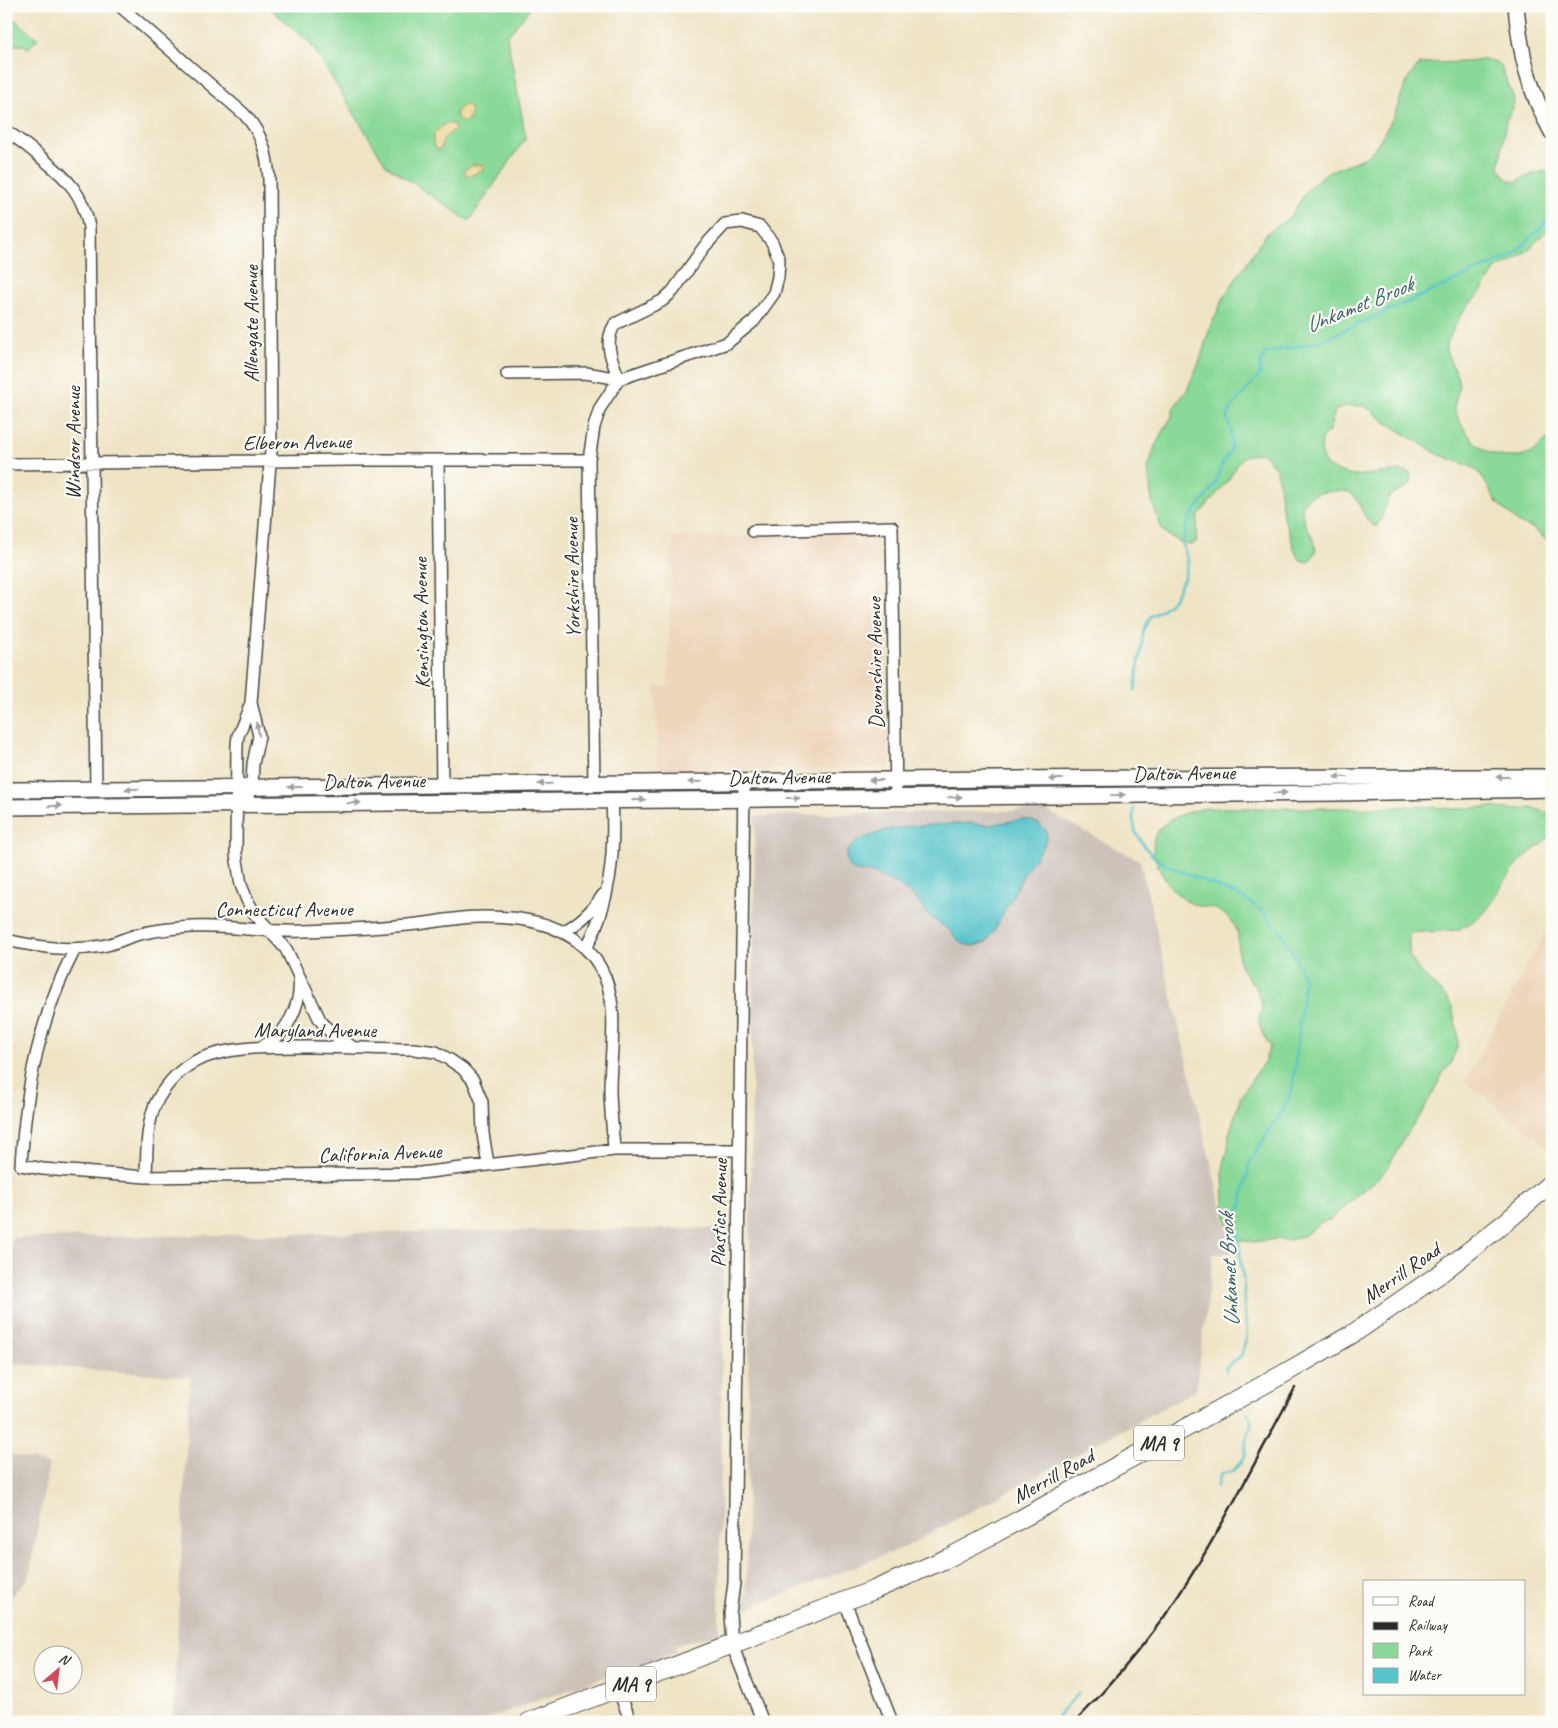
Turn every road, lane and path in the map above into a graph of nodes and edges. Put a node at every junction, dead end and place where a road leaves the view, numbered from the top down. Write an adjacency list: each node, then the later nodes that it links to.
1 (120, 6): 9 (street, Allengate Avenue)
2 (1516, 6): 4 (main road)
3 (6, 131): 10 (street, Windsor Avenue)
4 (1552, 132)
5 (507, 374): 6 (street)
6 (618, 379): 6 (street); 8 (street, Yorkshire Avenue)
7 (438, 460): 8 (street, Elberon Avenue); 9 (street, Elberon Avenue); 18 (street, Kensington Avenue)
8 (589, 460): 17 (street, Yorkshire Avenue)
9 (270, 461): 10 (street, Elberon Avenue); 13 (street, Allengate Avenue)
10 (92, 463): 11 (street, Elberon Avenue); 21 (street, Windsor Avenue)
11 (6, 464)
12 (753, 531): 15 (street, Devonshire Avenue)
13 (252, 703): 19 (street, Allengate Avenue, one-way to 13); 20 (street, Allengate Avenue)
14 (1552, 777): 15 (main road, Dalton Avenue, one-way to 15)
15 (896, 780): 16 (main road, Dalton Avenue, one-way to 16); 24 (street, Devonshire Avenue)
16 (744, 781): 17 (main road, Dalton Avenue, one-way to 17); 25 (street, Plastics Avenue)
17 (594, 784): 18 (main road, Dalton Avenue, one-way to 18)
18 (442, 786): 19 (main road, Dalton Avenue, one-way to 19)
19 (252, 787): 20 (main road, Dalton Avenue); 27 (street)
20 (236, 788): 21 (main road, Dalton Avenue, one-way to 21); 27 (street, Allengate Avenue)
21 (96, 789): 23 (main road, Dalton Avenue)
22 (1552, 789): 24 (main road, Dalton Avenue, one-way to 22)
23 (6, 790)
24 (896, 798): 25 (main road, Dalton Avenue, one-way to 24)
25 (744, 799): 26 (main road, Dalton Avenue, one-way to 25); 39 (street, Plastics Avenue)
26 (612, 801): 27 (main road, Dalton Avenue, one-way to 26); 29 (street)
27 (236, 805): 28 (main road, Dalton Avenue, one-way to 27); 30 (street, Allengate Avenue)
28 (6, 807)
29 (609, 885): 31 (street); 34 (street)
30 (268, 930): 31 (street, Connecticut Avenue); 33 (street, Connecticut Avenue); 35 (street, Allengate Avenue)
31 (562, 932): 34 (street, Connecticut Avenue)
32 (6, 940): 33 (street, Connecticut Avenue)
33 (75, 949): 41 (street, California Avenue)
34 (586, 949): 38 (street, Connecticut Avenue)
35 (298, 974): 36 (street); 37 (street, Allengate Avenue)
36 (257, 1048): 37 (street, Maryland Avenue); 41 (street, Maryland Avenue)
37 (354, 1048): 40 (street, Maryland Avenue)
38 (614, 1150): 39 (street, California Avenue); 40 (street, California Avenue)
39 (739, 1150): 44 (street, Plastics Avenue)
40 (488, 1164): 41 (street, California Avenue)
41 (146, 1176)
42 (1552, 1182): 43 (highway, Merrill Road / MA 9)
43 (845, 1602): 44 (highway, Merrill Road / MA 9); 49 (street)
44 (732, 1645): 45 (highway, Merrill Road / MA 9); 48 (street, Plastics Avenue)
45 (618, 1689): 46 (highway, Merrill Road / MA 9); 47 (street)
46 (529, 1722)
47 (631, 1722)
48 (762, 1722)
49 (892, 1722)

